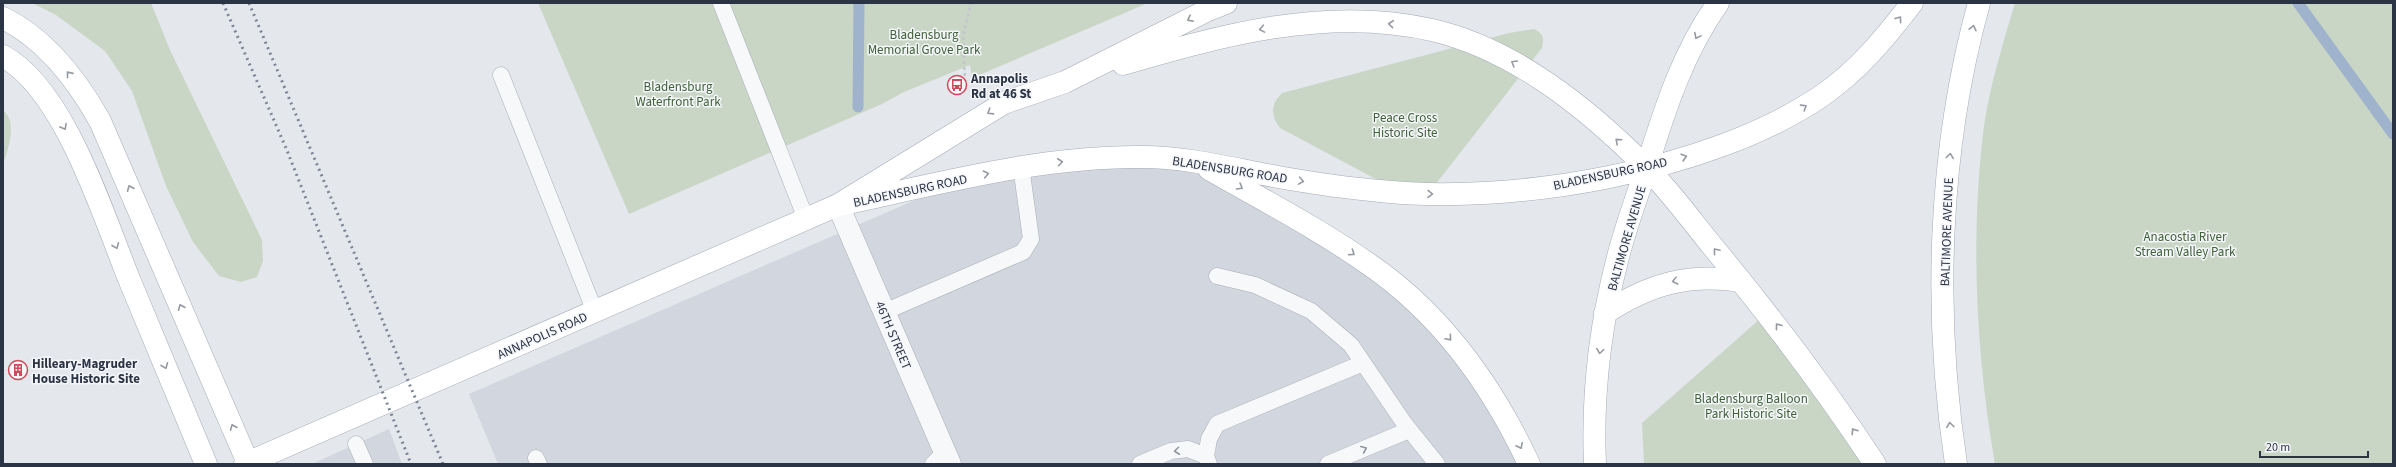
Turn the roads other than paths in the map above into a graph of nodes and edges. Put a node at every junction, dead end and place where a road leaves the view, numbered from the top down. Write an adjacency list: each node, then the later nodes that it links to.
1 (722, 3): 14 (lane)
2 (1226, 3): 9 (main road, BLADENSBURG ROAD, one-way to 9)
3 (1718, 3): 12 (main road, BALTIMORE AVENUE, one-way to 12)
4 (1912, 3): 12 (main road, BLADENSBURG ROAD, one-way to 4)
5 (1979, 3): 34 (main road, BALTIMORE AVENUE, one-way to 5)
6 (3, 18): 25 (main road, one-way to 6)
7 (3, 56): 26 (main road, one-way to 26)
8 (501, 75): 17 (lane)
9 (1065, 82): 12 (main road, one-way to 9); 13 (main road, BLADENSBURG ROAD, one-way to 13)
10 (1194, 161): 11 (main road, BLADENSBURG ROAD, one-way to 10); 12 (main road, BLADENSBURG ROAD, one-way to 12); 31 (main road, one-way to 31)
11 (1021, 166): 13 (main road, BLADENSBURG ROAD, one-way to 11); 18 (lane)
12 (1647, 167): 16 (main road, one-way to 12); 19 (main road, BALTIMORE AVENUE)
13 (838, 205): 14 (main road, ANNAPOLIS ROAD); 18 (street, 46TH STREET)
14 (806, 219): 17 (main road, ANNAPOLIS ROAD)
15 (1217, 276): 20 (lane)
16 (1741, 280): 19 (main road, one-way to 19); 33 (main road, one-way to 16)
17 (595, 312): 25 (main road, ANNAPOLIS ROAD)
18 (884, 312): 23 (street, 46TH STREET)
19 (1605, 313): 32 (main road, BALTIMORE AVENUE, one-way to 32)
20 (1363, 362): 21 (lane); 24 (lane)
21 (1409, 430): 29 (lane, one-way to 21); 30 (lane)
22 (356, 444): 27 (lane)
23 (942, 460)
24 (1208, 460): 28 (lane, one-way to 28)
25 (246, 463)
26 (206, 464)
27 (365, 464)
28 (1140, 464)
29 (1328, 464)
30 (1437, 464)
31 (1529, 464)
32 (1595, 464)
33 (1875, 464)
34 (1956, 464)

